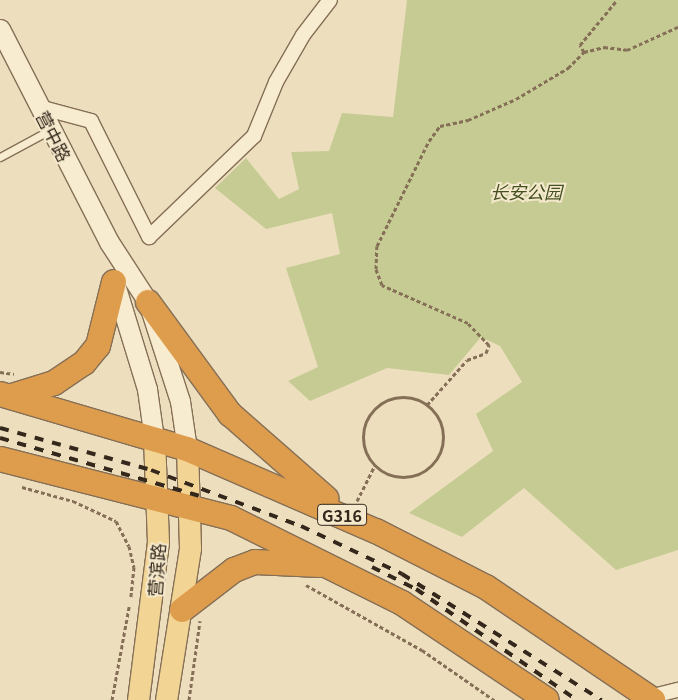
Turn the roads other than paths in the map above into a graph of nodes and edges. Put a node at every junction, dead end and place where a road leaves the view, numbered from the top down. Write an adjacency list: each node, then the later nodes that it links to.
1 (330, 0): 3 (street)
2 (0, 29): 3 (street, 营中路)
3 (39, 107): 4 (street, 营中路)
4 (51, 130): 5 (lane); 6 (street, 营中路)
5 (0, 157)
6 (109, 242): 7 (street); 8 (street)
7 (114, 282): 9 (highway); 10 (street)
8 (148, 302): 11 (street); 15 (highway)
9 (11, 388): 10 (highway, G316)
10 (154, 439): 11 (highway, G316); 13 (main road, 营滨路)
11 (187, 448): 14 (main road, 营滨路); 15 (highway, G316)
12 (0, 459): 13 (highway)
13 (158, 497): 14 (highway); 20 (main road, 营滨路)
14 (190, 505): 16 (highway); 17 (main road, 营滨路)
15 (350, 518): 19 (highway, G316)
16 (337, 567): 17 (highway); 22 (highway)
17 (192, 611): 21 (main road, 营滨路)
18 (678, 690): 19 (street)
19 (651, 698)
20 (138, 700)
21 (166, 700)
22 (547, 700)

